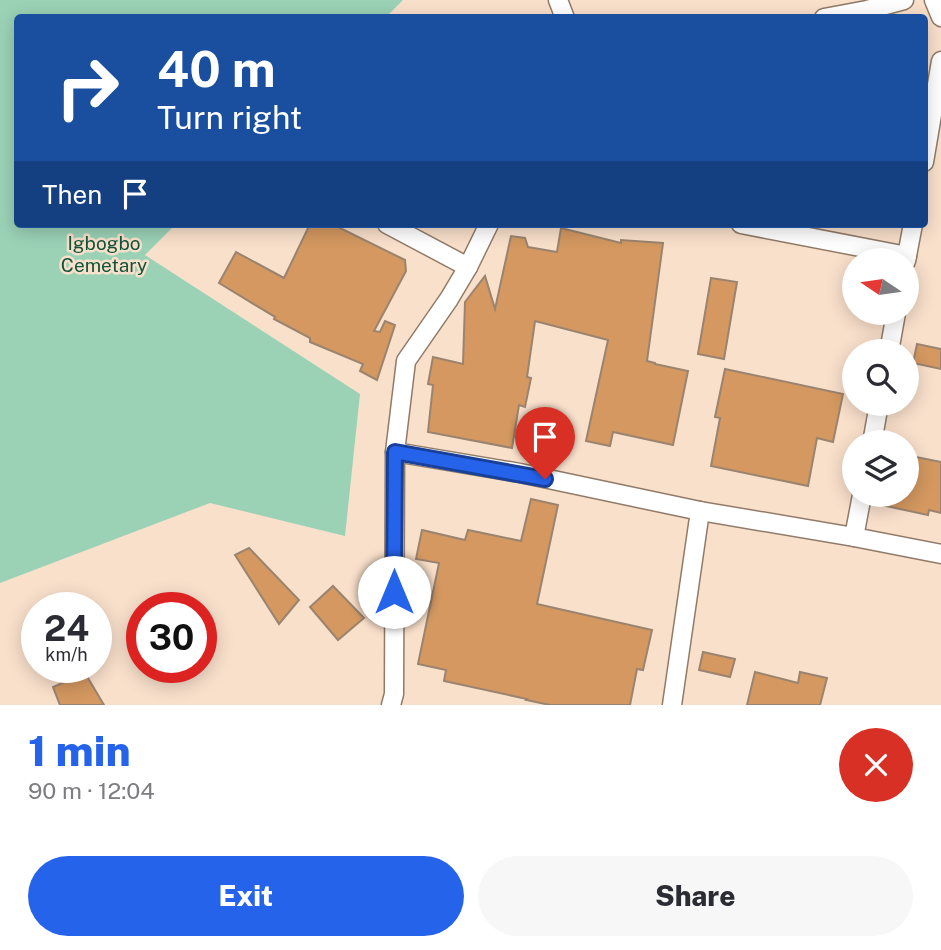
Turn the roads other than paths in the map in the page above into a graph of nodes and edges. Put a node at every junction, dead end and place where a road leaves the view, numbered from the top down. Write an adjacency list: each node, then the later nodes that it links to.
1 (904, 0): 3 (street)
2 (934, 0): 4 (street)
3 (846, 14)
4 (941, 17)
5 (941, 61): 6 (street)
6 (928, 138)
7 (395, 228): 13 (street)
8 (487, 228): 13 (street)
9 (760, 228): 11 (street)
10 (912, 228): 12 (street)
11 (857, 248)
12 (908, 248)
13 (468, 267): 14 (street)
14 (395, 452): 16 (street); 19 (street)
15 (860, 507): 17 (street)
16 (700, 511): 17 (street); 20 (street)
17 (854, 537): 18 (street)
18 (941, 554)
19 (391, 705)
20 (672, 705)

